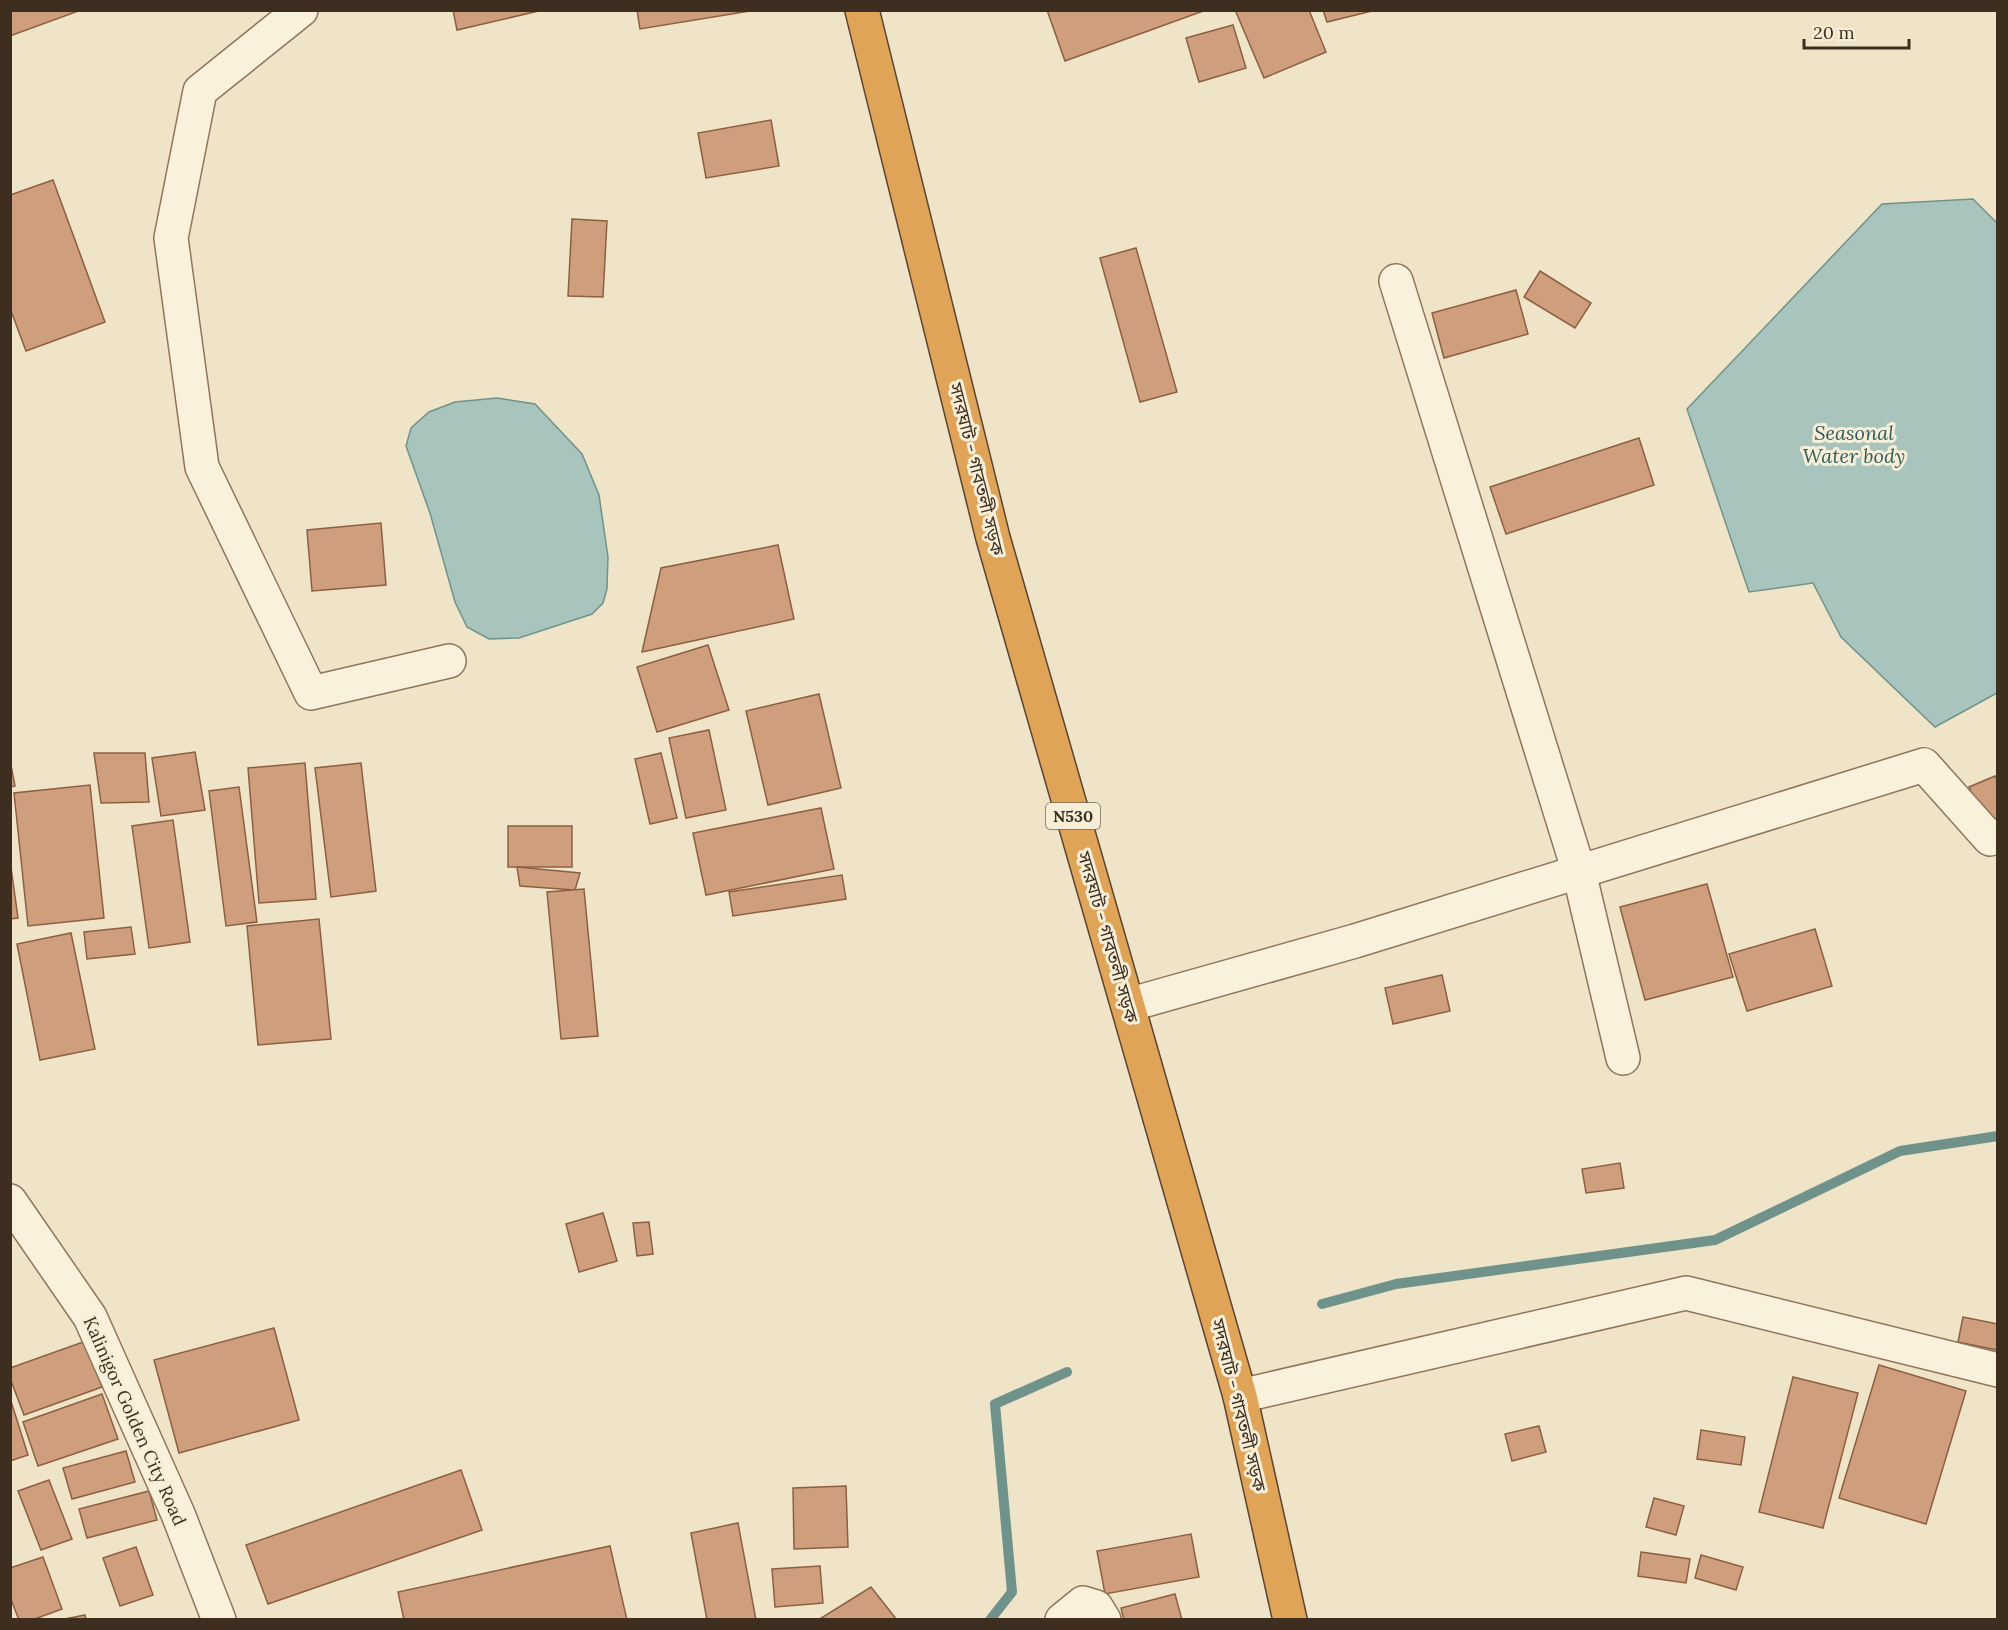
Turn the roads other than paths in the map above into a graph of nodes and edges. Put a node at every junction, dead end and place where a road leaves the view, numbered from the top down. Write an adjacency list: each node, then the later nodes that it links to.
1 (301, 10): 4 (street)
2 (862, 10): 7 (highway, সদরঘাট - গাবতলী সড়ক / N530)
3 (1396, 281): 6 (street)
4 (449, 661)
5 (1998, 836): 6 (street)
6 (1579, 872): 7 (street); 8 (street)
7 (1128, 1005): 11 (highway, সদরঘাট - গাবতলী সড়ক / N530)
8 (1623, 1058)
9 (11, 1202): 13 (street, Kalinigor Golden City Road)
10 (1998, 1370): 11 (street)
11 (1240, 1395): 15 (highway, সদরঘাট - গাবতলী সড়ক / N530)
12 (1064, 1617): 14 (street)
13 (219, 1620)
14 (1104, 1620)
15 (1290, 1620)

